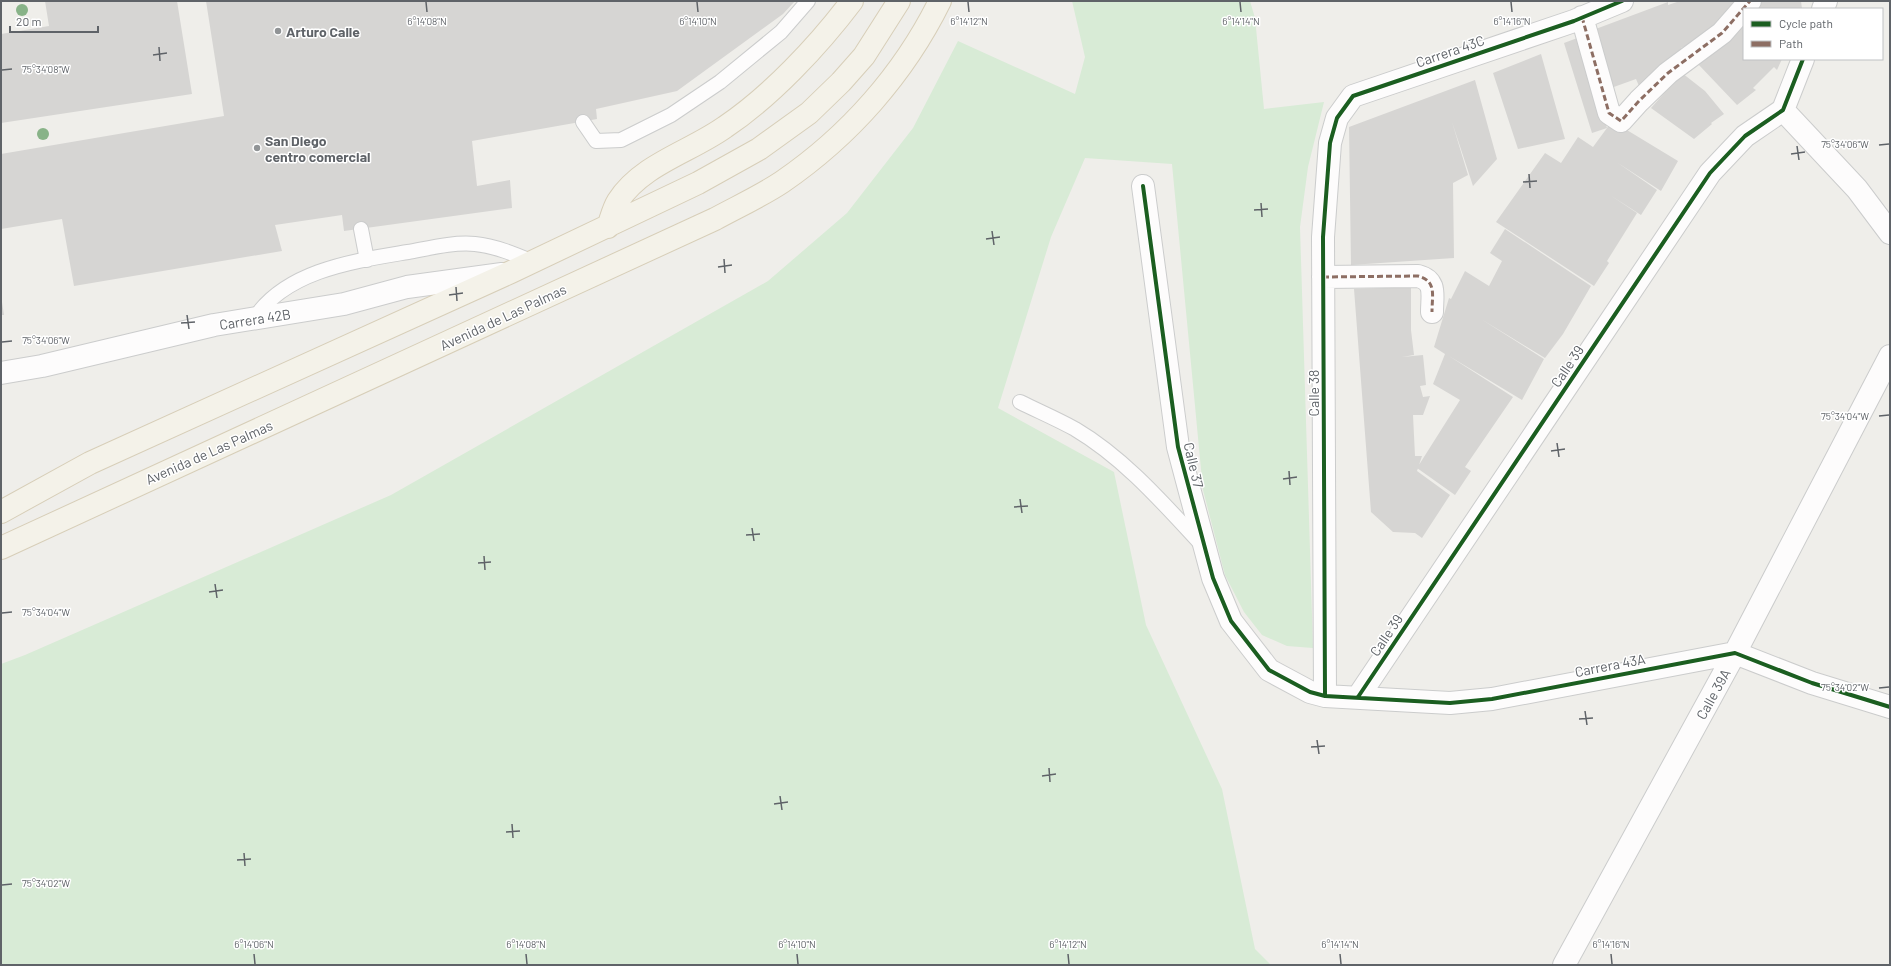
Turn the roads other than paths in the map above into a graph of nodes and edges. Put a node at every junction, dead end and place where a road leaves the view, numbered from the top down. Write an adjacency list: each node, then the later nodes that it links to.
1 (808, 1): 11 (lane)
2 (852, 1): 13 (main road)
3 (900, 1): 13 (main road)
4 (940, 1): 27 (main road, Avenida de Las Palmas)
5 (1622, 1): 7 (street, Carrera 43C)
6 (1743, 9): 7 (street)
7 (1582, 17): 9 (street, Carrera 43C)
8 (1803, 60): 10 (street)
9 (1353, 96): 19 (street, Calle 38)
10 (1783, 110): 15 (street); 30 (street, Calle 39)
11 (583, 122)
12 (1143, 186): 26 (street, Calle 37)
13 (608, 227): 17 (main road)
14 (361, 229): 16 (lane)
15 (1890, 233)
16 (366, 260): 17 (lane); 21 (lane)
17 (533, 262): 18 (main road)
18 (511, 272): 21 (street, Carrera 42B); 25 (main road)
19 (1323, 277): 20 (street); 29 (street, Calle 38)
20 (1432, 312)
21 (254, 319): 23 (street, Carrera 42B)
22 (1890, 356): 28 (street, Calle 39A)
23 (1, 372)
24 (1020, 402): 26 (lane)
25 (1, 512)
26 (1203, 546): 29 (street, Calle 37)
27 (1, 548)
28 (1735, 653): 30 (street, Carrera 43A); 31 (street); 32 (street, Calle 39A)
29 (1325, 696): 30 (street, Carrera 43A)
30 (1358, 697)
31 (1890, 707)
32 (1564, 965)

